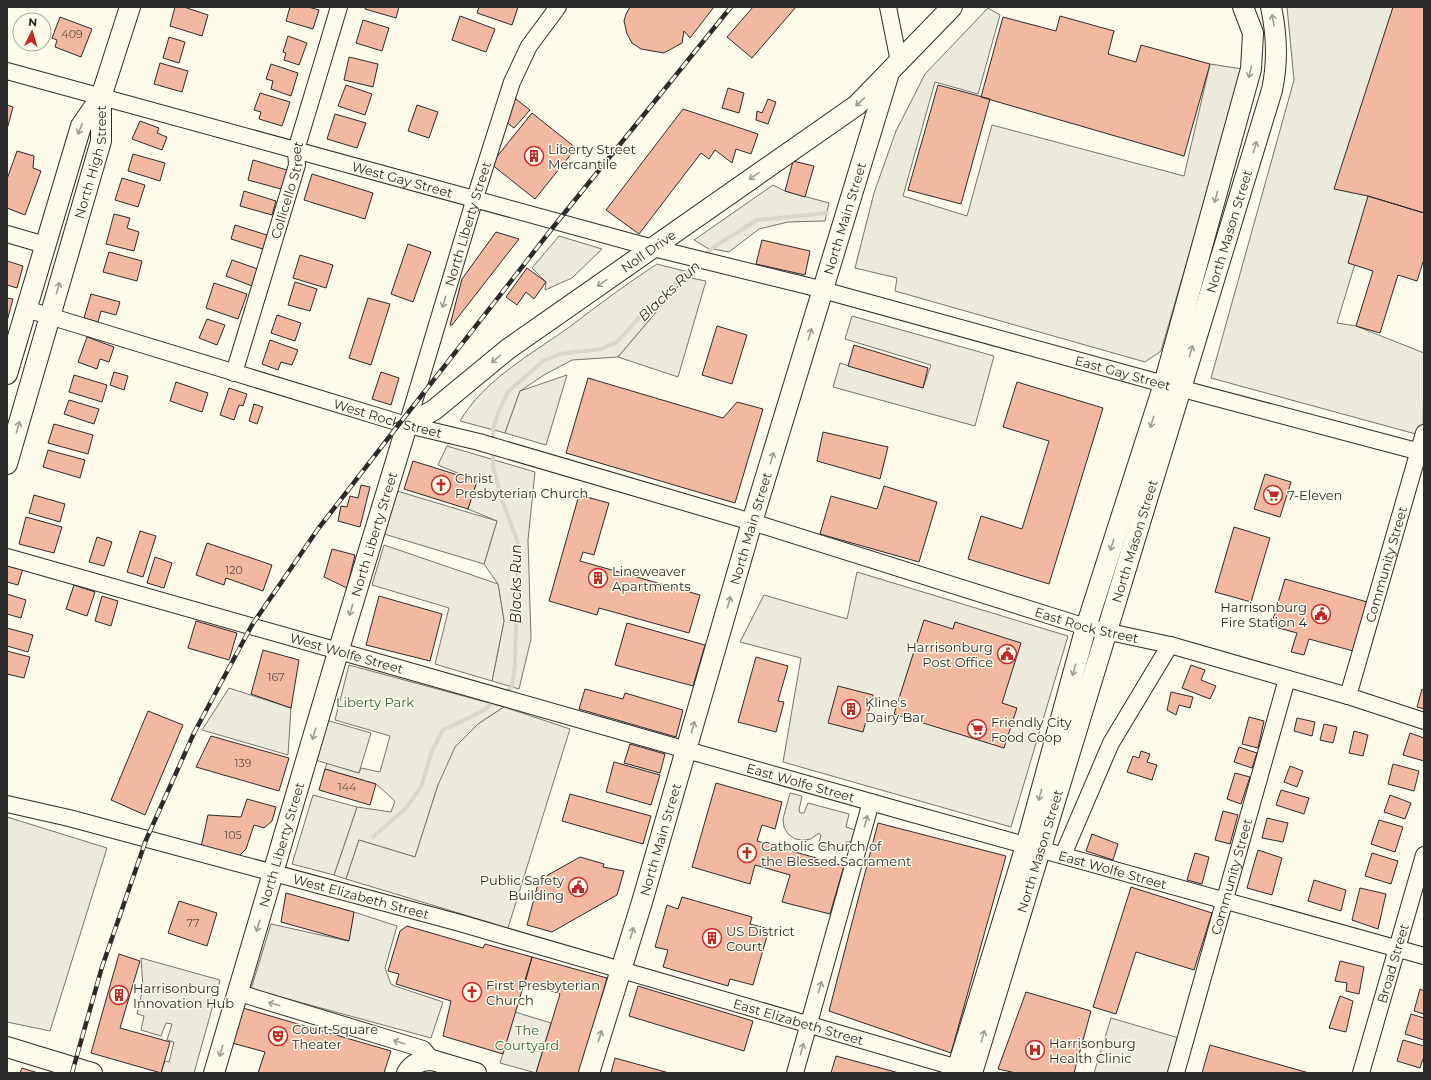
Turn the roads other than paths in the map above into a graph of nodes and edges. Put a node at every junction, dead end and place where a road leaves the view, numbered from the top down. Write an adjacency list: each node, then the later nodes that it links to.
1 (130, 7): 10 (main road)
2 (339, 7): 11 (street, Collicello Street)
3 (558, 7): 12 (street, North Liberty Street)
4 (888, 7): 8 (street)
5 (952, 7): 8 (main road, North Main Street)
6 (1243, 7): 22 (main road, North Mason Street, one-way to 22)
7 (1271, 7): 22 (main road, North Mason Street, one-way to 7)
8 (894, 69): 15 (main road, Noll Drive, one-way to 15); 16 (main road, North Main Street)
9 (7, 71): 10 (street, West Gay Street)
10 (101, 97): 11 (street, West Gay Street); 14 (main road, North High Street, one-way to 14); 18 (main road, North High Street, one-way to 10)
11 (296, 150): 12 (street, West Gay Street); 20 (street, Collicello Street)
12 (475, 198): 15 (street, West Gay Street); 23 (street, North Liberty Street, one-way to 23)
13 (7, 234): 14 (street)
14 (45, 245): 17 (main road, North High Street)
15 (652, 248): 16 (street, West Gay Street); 23 (main road, Noll Drive, one-way to 23)
16 (823, 290): 22 (street, East Gay Street); 27 (main road, North Main Street, one-way to 16)
17 (26, 309): 18 (street, West Rock Street); 19 (main road, North High Street)
18 (50, 317): 20 (street, West Rock Street); 26 (main road, North High Street, one-way to 18)
19 (11, 345): 21 (main road, North High Street)
20 (234, 373): 23 (street, West Rock Street)
21 (7, 374)
22 (1172, 387): 25 (street, East Gay Street); 29 (main road, North Mason Street, one-way to 29); 30 (main road, North Mason Street)
23 (407, 425): 27 (street, West Rock Street); 32 (main road, North Liberty Street, one-way to 32)
24 (1424, 433): 25 (street, Community Street)
25 (1421, 452): 34 (street, Community Street)
26 (7, 464)
27 (752, 522): 29 (street, East Rock Street); 36 (main road, North Main Street, one-way to 27)
28 (7, 557): 32 (street, West Wolfe Street)
29 (1086, 627): 30 (street, East Rock Street); 39 (main road, North Mason Street, one-way to 39)
30 (1107, 632): 31 (street, East Rock Street); 39 (main road, North Mason Street)
31 (1170, 645): 33 (street, East Rock Street); 40 (street, North Mason Street)
32 (339, 649): 36 (street, West Wolfe Street); 42 (main road, North Liberty Street, one-way to 42)
33 (1286, 679): 34 (street, East Rock Street); 43 (street, Community Street)
34 (1348, 696): 35 (street, East Rock Street)
35 (1424, 721)
36 (686, 750): 37 (street, East Wolfe Street); 46 (main road, North Main Street, one-way to 36)
37 (871, 802): 39 (street, East Wolfe Street); 48 (street, one-way to 37)
38 (7, 804): 42 (street, West Elizabeth Street)
39 (1033, 848): 40 (street, East Wolfe Street); 51 (main road, North Mason Street)
40 (1063, 855): 43 (street, East Wolfe Street)
41 (1424, 855): 44 (street, Broad Street)
42 (274, 874): 46 (street, West Elizabeth Street); 47 (main road, North Liberty Street, one-way to 47)
43 (1224, 900): 44 (street, East Wolfe Street); 58 (street, Community Street)
44 (1398, 949): 45 (street, East Wolfe Street); 59 (street, Broad Street)
45 (1424, 956)
46 (621, 970): 48 (street, East Elizabeth Street); 56 (main road, North Main Street, one-way to 46)
47 (239, 993): 50 (street, one-way to 47); 53 (main road, North Liberty Street, one-way to 53)
48 (809, 1025): 51 (street, East Elizabeth Street); 57 (street, one-way to 48)
49 (7, 1047): 52 (main road)
50 (432, 1060): 54 (main road); 55 (main road)
51 (967, 1072)
52 (92, 1073)
53 (214, 1073)
54 (408, 1073)
55 (476, 1073)
56 (589, 1073)
57 (795, 1073)
58 (1176, 1073)
59 (1361, 1073)

